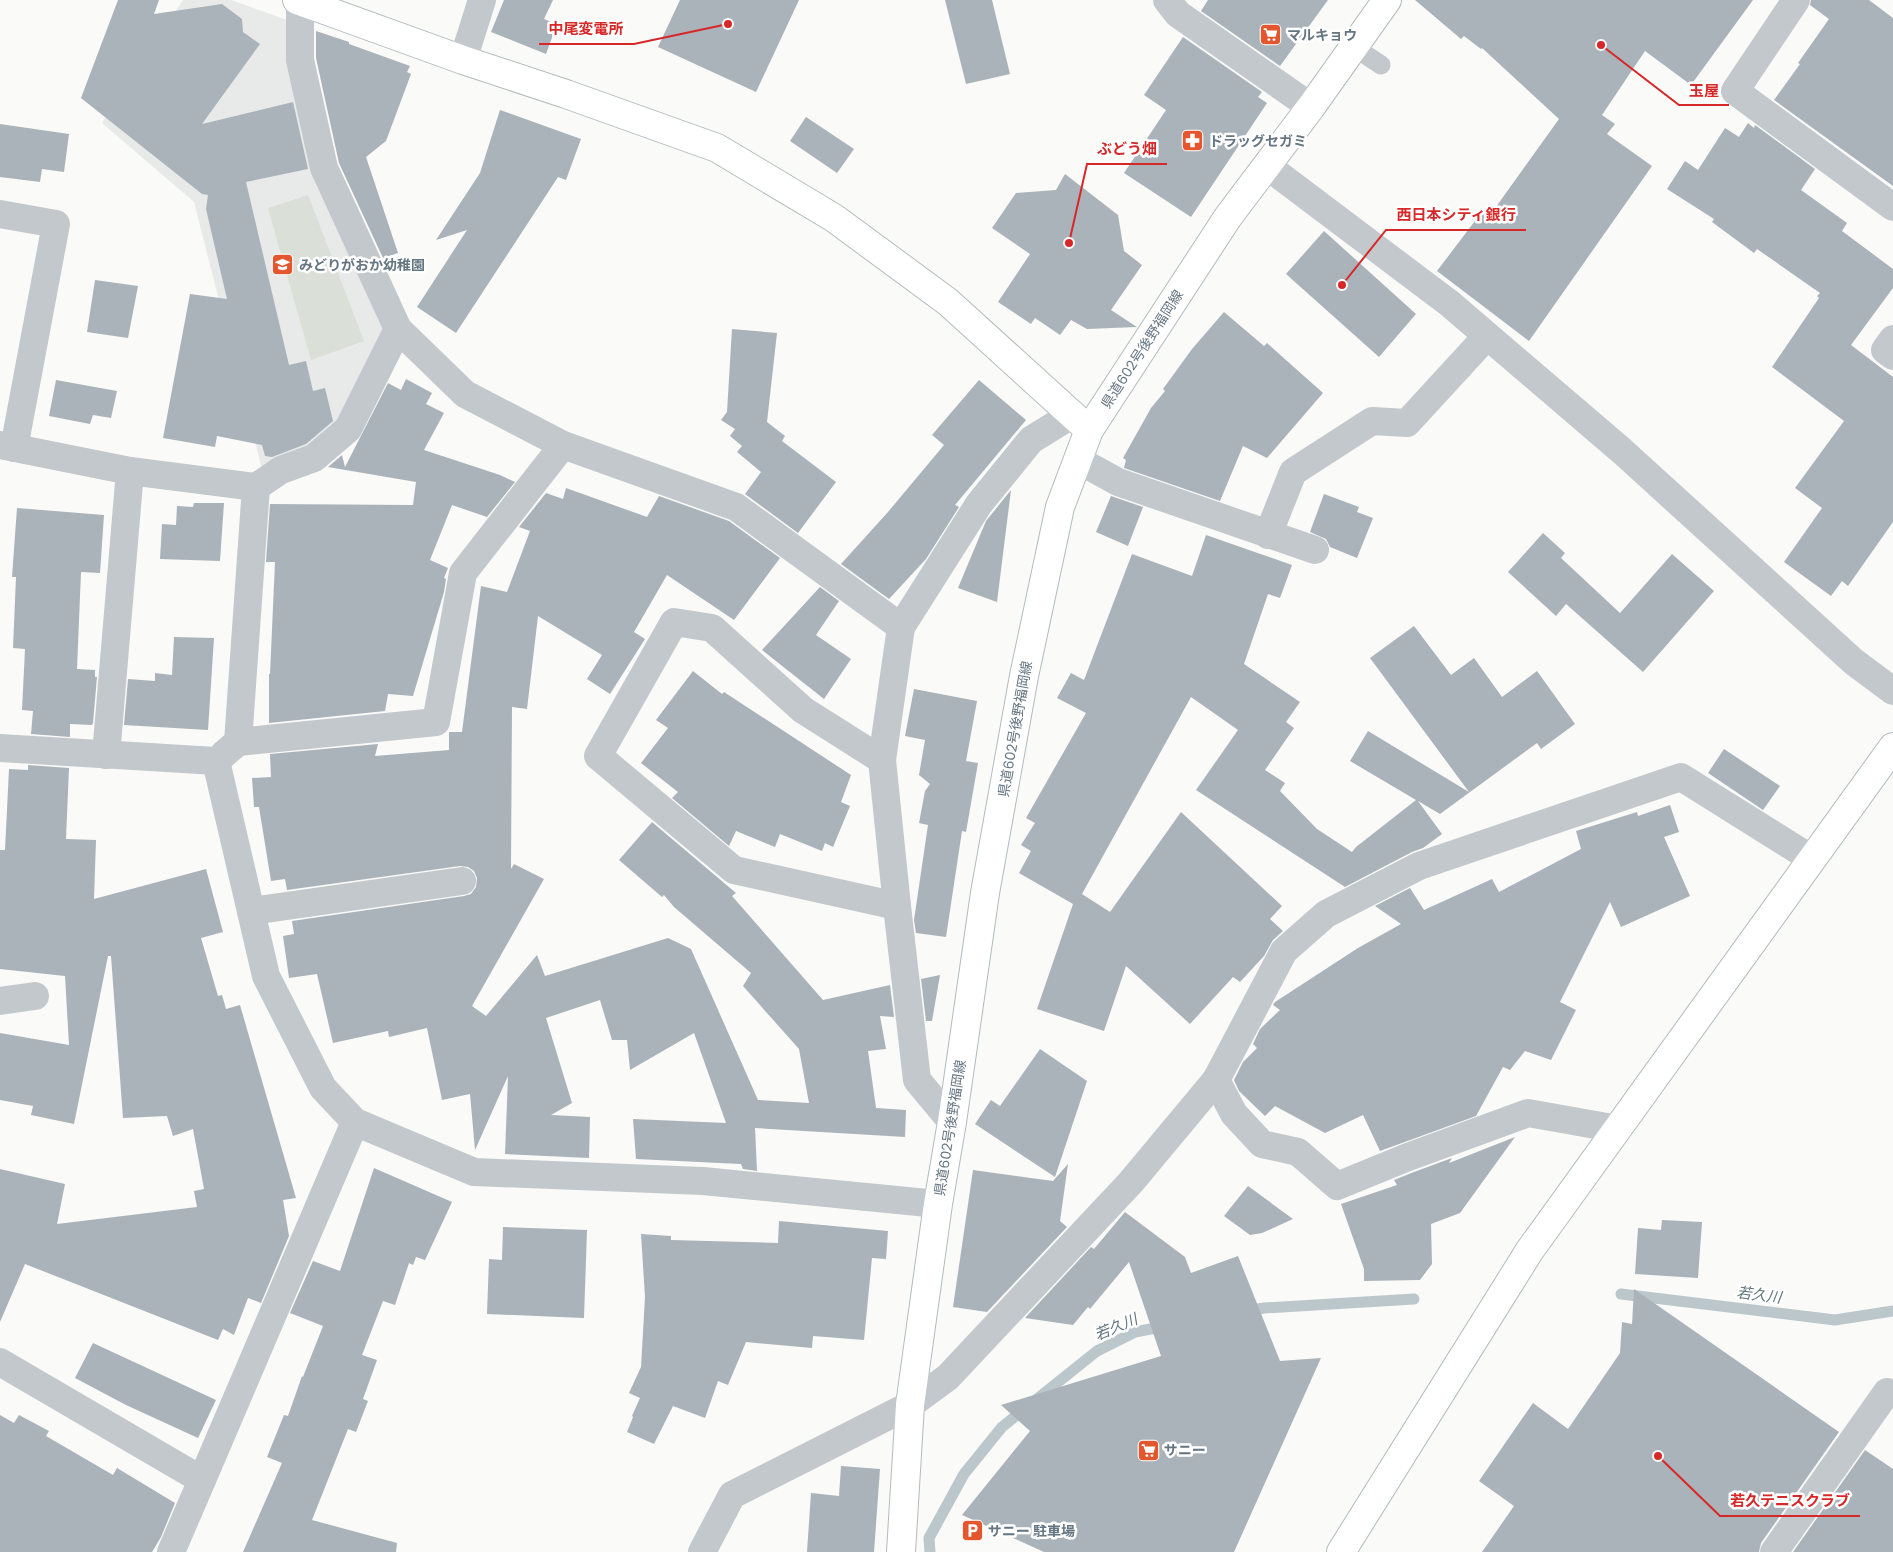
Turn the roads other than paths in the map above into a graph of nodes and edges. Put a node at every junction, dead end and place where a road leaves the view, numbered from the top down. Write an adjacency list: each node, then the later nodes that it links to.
1 (482, 0): 7 (street)
2 (1387, 0): 6 (street, 県道602号後野福岡線)
3 (1796, 0): 11 (street)
4 (299, 1): 7 (street); 13 (street)
5 (1171, 12): 9 (street)
6 (1354, 47): 8 (lane); 9 (street, 県道602号後野福岡線)
7 (463, 60): 17 (street)
8 (1381, 65)
9 (1311, 107): 10 (street, 県道602号後野福岡線)
10 (1267, 166): 14 (street); 17 (street, 県道602号後野福岡線)
11 (1893, 207)
12 (0, 214): 19 (street)
13 (398, 329): 18 (street); 22 (street)
14 (1487, 336): 23 (street); 26 (street)
15 (1893, 339): 16 (street)
16 (1893, 356)
17 (1081, 422): 20 (street, 県道602号後野福岡線); 25 (street)
18 (563, 445): 25 (street); 27 (street)
19 (7, 446): 21 (street)
20 (1078, 460): 23 (street); 41 (street, 県道602号後野福岡線)
21 (130, 470): 22 (street); 30 (street)
22 (256, 488): 27 (street)
23 (1268, 534): 24 (street)
24 (1315, 550)
25 (901, 627): 31 (street)
26 (1893, 691)
27 (238, 742): 32 (street)
28 (1893, 746): 33 (street)
29 (0, 748): 30 (street)
30 (106, 755): 32 (street)
31 (882, 760): 35 (street); 35 (street)
32 (216, 761): 36 (street)
33 (1812, 858): 39 (street); 42 (street)
34 (462, 880): 36 (street)
35 (897, 906): 41 (street)
36 (251, 912): 40 (street)
37 (35, 996): 38 (street)
38 (0, 1001)
39 (1216, 1080): 42 (street); 46 (street)
40 (355, 1122): 43 (street); 47 (street)
41 (952, 1122): 43 (street, 県道602号後野福岡線)
42 (1618, 1130): 51 (street)
43 (938, 1204): 46 (street, 県道602号後野福岡線)
44 (0, 1362): 47 (street)
45 (1891, 1391): 52 (street)
46 (910, 1404): 49 (street); 50 (street, 県道602号後野福岡線)
47 (202, 1480): 48 (street)
48 (171, 1552)
49 (702, 1552)
50 (901, 1552)
51 (1341, 1552)
52 (1774, 1552)

